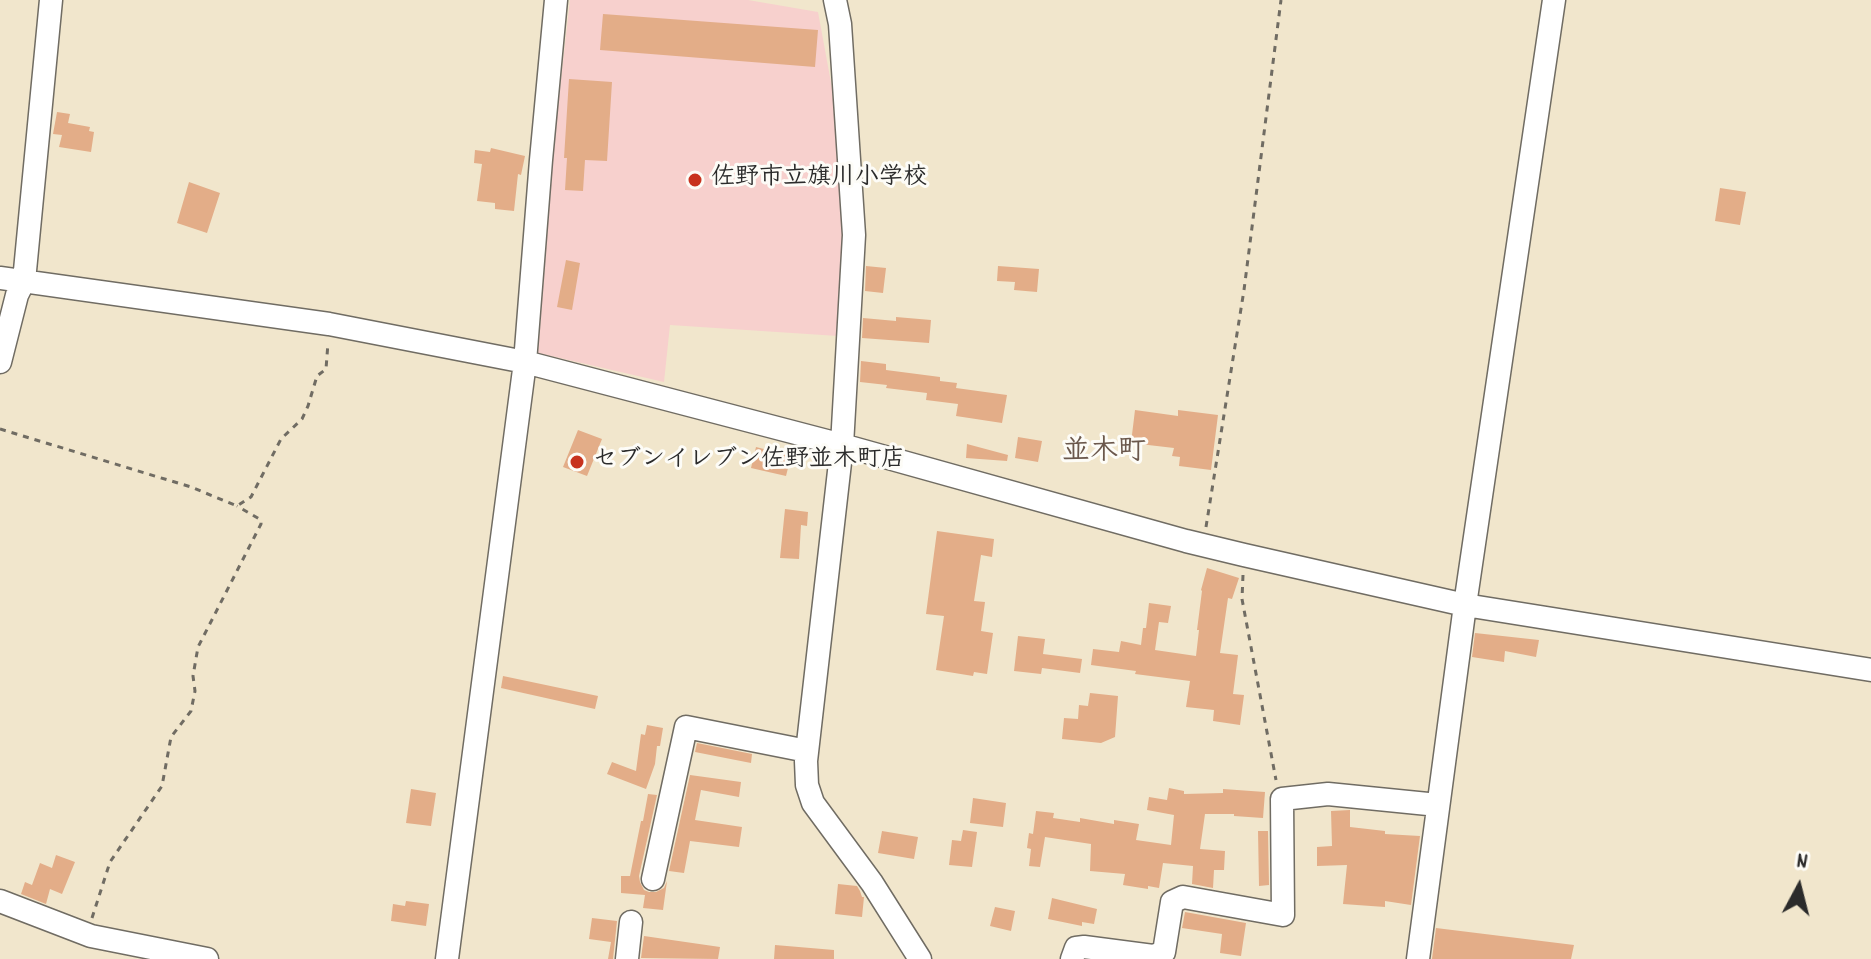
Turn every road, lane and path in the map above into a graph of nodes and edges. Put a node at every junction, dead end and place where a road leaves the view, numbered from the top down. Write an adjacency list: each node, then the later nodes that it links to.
1 (51, 0): 7 (street)
2 (556, 0): 10 (street)
3 (835, 0): 12 (street)
4 (1281, 0): 14 (path)
5 (1554, 0): 16 (street)
6 (0, 278): 7 (street)
7 (24, 281): 8 (street); 9 (street)
8 (329, 324): 10 (street); 13 (path)
9 (0, 362)
10 (525, 362): 12 (street); 26 (street)
11 (0, 429): 13 (path)
12 (842, 445): 14 (street); 18 (street)
13 (237, 506): 24 (path)
14 (1203, 545): 15 (street)
15 (1244, 555): 16 (street); 19 (path)
16 (1465, 605): 17 (street); 20 (street)
17 (1871, 670)
18 (807, 751): 21 (street); 28 (street)
19 (1282, 799): 20 (street); 29 (street)
20 (1438, 805): 30 (street)
21 (653, 879)
22 (0, 901): 24 (street)
23 (631, 922): 27 (street)
24 (91, 936): 25 (street)
25 (207, 959)
26 (447, 959)
27 (627, 959)
28 (920, 959)
29 (1072, 959)
30 (1418, 959)

